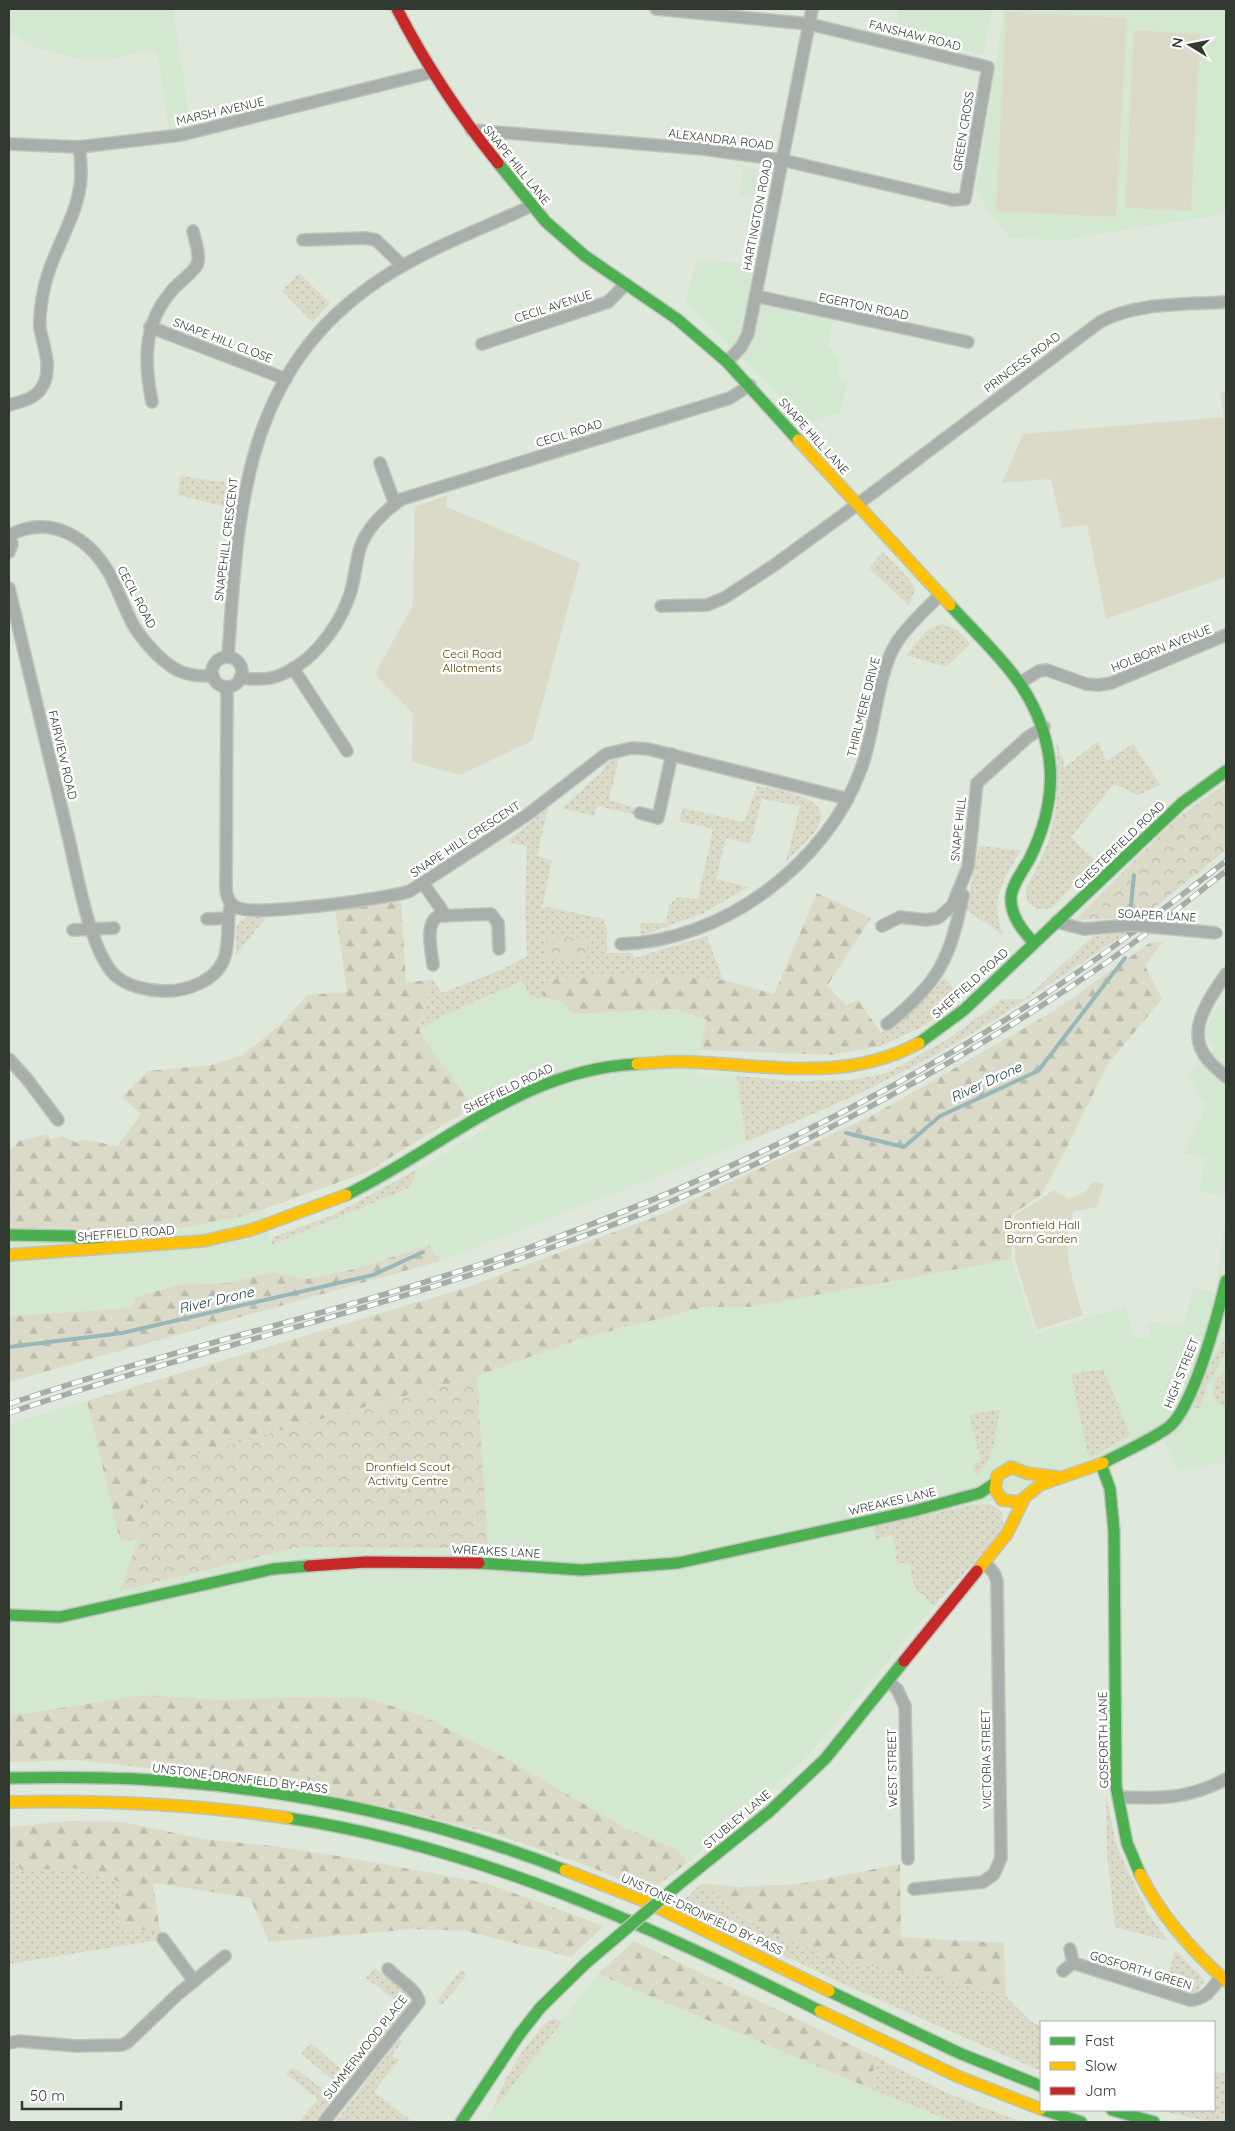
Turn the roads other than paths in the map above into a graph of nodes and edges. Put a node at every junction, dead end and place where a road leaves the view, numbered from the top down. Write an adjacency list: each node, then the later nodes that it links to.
1 (398, 9): 6 (main road, SNAPE HILL LANE)
2 (656, 9): 4 (street, FANSHAW ROAD)
3 (812, 9): 4 (street, HARTINGTON ROAD)
4 (809, 24): 5 (street, FANSHAW ROAD); 10 (street, HARTINGTON ROAD)
5 (988, 67): 11 (street, GREEN CROSS)
6 (433, 72): 7 (main road, SNAPE HILL LANE); 9 (street, MARSH AVENUE)
7 (471, 130): 10 (street, ALEXANDRA ROAD); 12 (main road, SNAPE HILL LANE)
8 (9, 144): 9 (street, MARSH AVENUE)
9 (79, 147): 26 (street)
10 (782, 160): 11 (street, ALEXANDRA ROAD); 17 (street, HARTINGTON ROAD)
11 (965, 199)
12 (531, 206): 15 (street, SNAPEHILL CRESCENT); 16 (main road, SNAPE HILL LANE)
13 (193, 231): 19 (street, SNAPE HILL CLOSE)
14 (303, 240): 15 (street)
15 (402, 266): 23 (street, SNAPEHILL CRESCENT)
16 (626, 284): 21 (street, CECIL AVENUE); 22 (main road, SNAPE HILL LANE)
17 (756, 296): 20 (street, EGERTON ROAD); 22 (street, HARTINGTON ROAD)
18 (1226, 302): 29 (street, PRINCESS ROAD)
19 (150, 327): 23 (street, SNAPE HILL CLOSE); 25 (street, SNAPE HILL CLOSE)
20 (968, 342)
21 (482, 344)
22 (727, 362): 24 (main road, SNAPE HILL LANE)
23 (286, 379): 36 (street, SNAPEHILL CRESCENT)
24 (750, 385): 28 (street, CECIL ROAD); 29 (main road, SNAPE HILL LANE)
25 (152, 402)
26 (9, 405)
27 (380, 462): 28 (street)
28 (395, 504): 37 (street, CECIL ROAD)
29 (858, 504): 33 (main road, SNAPE HILL LANE); 34 (street, PRINCESS ROAD)
30 (10, 534): 31 (street); 38 (street, CECIL ROAD)
31 (9, 552)
32 (9, 588): 57 (street, FAIRVIEW ROAD)
33 (940, 595): 40 (main road, SNAPE HILL LANE); 46 (street, THIRLMERE DRIVE)
34 (661, 606)
35 (1226, 636): 40 (street, HOLBORN AVENUE)
36 (228, 657): 38 (street); 39 (street)
37 (293, 668): 39 (street, CECIL ROAD); 43 (street)
38 (213, 676): 41 (street)
39 (240, 678): 41 (street)
40 (1021, 682): 42 (main road, SNAPE HILL LANE)
41 (227, 686): 50 (street)
42 (1044, 728): 48 (street, SNAPE HILL); 60 (main road, SNAPE HILL LANE)
43 (347, 750)
44 (672, 754): 46 (street, SNAPE HILL CRESCENT); 47 (street); 49 (street, SNAPE HILL CRESCENT)
45 (1226, 771): 54 (main road, CHESTERFIELD ROAD)
46 (848, 799): 61 (street, THIRLMERE DRIVE)
47 (640, 813)
48 (964, 875): 55 (street, SNAPE HILL); 65 (street, SNAPE HILL)
49 (423, 883): 50 (street, SNAPE HILL CRESCENT); 51 (street)
50 (231, 904): 52 (street, FAIRVIEW ROAD)
51 (446, 916): 62 (street); 63 (street)
52 (228, 918): 53 (street); 57 (street, FAIRVIEW ROAD)
53 (208, 919)
54 (1056, 922): 59 (street, SOAPER LANE, bridge); 60 (main road, CHESTERFIELD ROAD)
55 (882, 926)
56 (114, 928): 57 (street)
57 (92, 929): 58 (street)
58 (73, 930)
59 (1221, 934)
60 (1034, 943): 70 (main road, SHEFFIELD ROAD)
61 (620, 944)
62 (499, 949)
63 (433, 965)
64 (1226, 974): 67 (street)
65 (887, 1024)
66 (9, 1059): 68 (street)
67 (1226, 1077)
68 (58, 1120)
69 (9, 1235): 70 (main road)
70 (108, 1249): 71 (main road, SHEFFIELD ROAD)
71 (9, 1255)
72 (1226, 1281): 73 (main road, HIGH STREET)
73 (1222, 1318): 74 (main road, HIGH STREET)
74 (1101, 1464): 76 (main road, WREAKES LANE); 87 (main road, GOSFORTH LANE)
75 (1026, 1473): 76 (main road, WREAKES LANE); 77 (main road, WREAKES LANE); 79 (main road)
76 (1058, 1476): 79 (main road, WREAKES LANE)
77 (995, 1483): 78 (main road, WREAKES LANE); 80 (main road)
78 (980, 1493): 80 (main road, WREAKES LANE); 83 (main road, WREAKES LANE)
79 (1026, 1497): 80 (main road, WREAKES LANE); 81 (main road, STUBLEY LANE)
80 (1000, 1498): 81 (main road)
81 (1014, 1521): 82 (main road, STUBLEY LANE)
82 (985, 1563): 84 (main road, STUBLEY LANE); 90 (street, VICTORIA STREET)
83 (9, 1615)
84 (889, 1682): 89 (street, WEST STREET); 105 (main road, STUBLEY LANE, bridge)
85 (9, 1778): 100 (main road, UNSTONE-DRONFIELD BY-PASS)
86 (1226, 1780): 87 (street)
87 (1118, 1797): 97 (main road, GOSFORTH LANE)
88 (9, 1802): 101 (main road)
89 (908, 1860)
90 (914, 1889)
91 (163, 1939): 98 (street)
92 (1070, 1949): 94 (street, GOSFORTH GREEN)
93 (225, 1956): 98 (street)
94 (1073, 1963): 96 (street, GOSFORTH GREEN); 97 (street, GOSFORTH GREEN)
95 (388, 1969): 104 (street, SUMMERWOOD PLACE)
96 (1063, 1971)
97 (1224, 1979)
98 (194, 1981): 99 (street)
99 (9, 2043)
100 (1040, 2086)
101 (1040, 2108)
102 (1049, 2111): 106 (main road)
103 (1116, 2111): 107 (main road)
104 (324, 2122)
105 (461, 2122)
106 (1081, 2122)
107 (1154, 2122)

